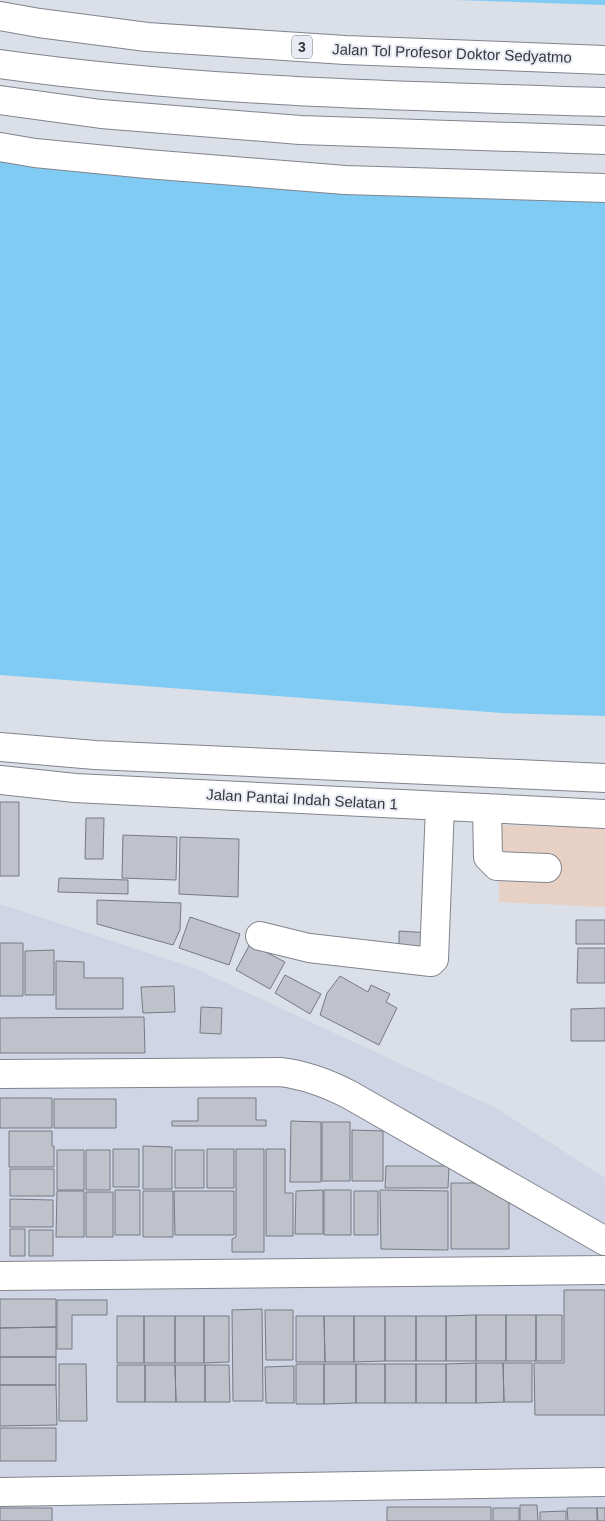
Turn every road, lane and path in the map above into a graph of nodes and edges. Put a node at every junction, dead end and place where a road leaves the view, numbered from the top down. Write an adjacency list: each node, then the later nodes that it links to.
1 (0, 16): 2 (main road, Jalan Tol Profesor Doktor Sedyatmo / 3)
2 (605, 60)
3 (0, 64): 5 (main road)
4 (0, 100): 6 (main road)
5 (605, 102)
6 (605, 140)
7 (0, 147): 8 (main road)
8 (605, 188)
9 (0, 747): 10 (main road)
10 (605, 778)
11 (0, 780): 12 (main road, Jalan Pantai Indah Selatan 1)
12 (440, 806): 13 (main road, Jalan Pantai Indah Selatan 1); 16 (main road)
13 (488, 808): 14 (main road, Jalan Pantai Indah Selatan 1); 15 (main road)
14 (605, 814)
15 (547, 868)
16 (260, 936)
17 (0, 1074): 18 (main road)
18 (605, 1241)
19 (605, 1270): 20 (main road)
20 (0, 1276)
21 (605, 1482): 22 (main road)
22 (0, 1492)

